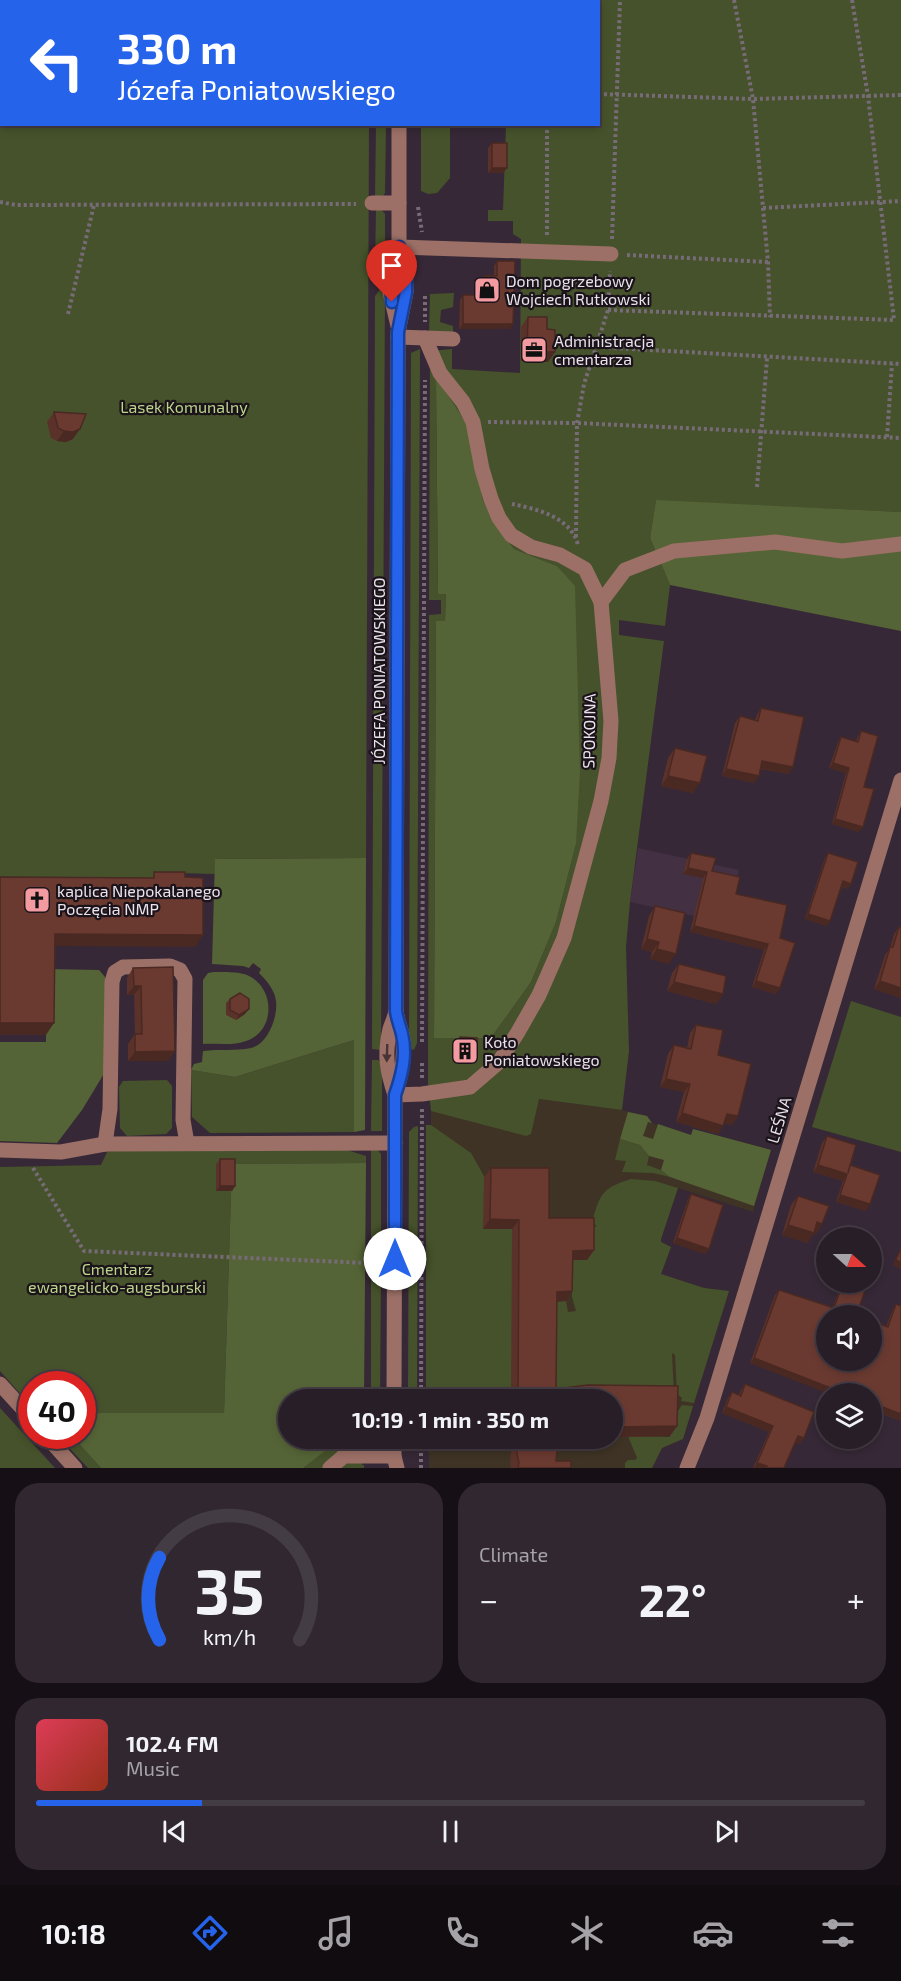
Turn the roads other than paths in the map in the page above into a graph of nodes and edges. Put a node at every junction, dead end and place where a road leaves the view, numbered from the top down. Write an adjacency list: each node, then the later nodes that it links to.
1 (399, 126): 2 (street, JÓZEFA PONIATOWSKIEGO)
2 (399, 203): 3 (street); 4 (street, JÓZEFA PONIATOWSKIEGO)
3 (372, 204)
4 (399, 247): 5 (street); 6 (street, JÓZEFA PONIATOWSKIEGO)
5 (611, 254)
6 (398, 334): 7 (street); 12 (street, JÓZEFA PONIATOWSKIEGO)
7 (425, 338): 8 (street); 10 (street, SPOKOJNA)
8 (453, 339)
9 (901, 544): 10 (street)
10 (601, 602): 12 (street, SPOKOJNA)
11 (901, 780): 24 (street, LEŚNA)
12 (395, 1095): 15 (street, JÓZEFA PONIATOWSKIEGO)
13 (105, 1143): 14 (street); 14 (street); 16 (street)
14 (187, 1143): 15 (street)
15 (395, 1143): 18 (street, JÓZEFA PONIATOWSKIEGO)
16 (0, 1150)
17 (0, 1384): 19 (street)
18 (394, 1389)
19 (18, 1404)
20 (58, 1449): 22 (street)
21 (394, 1464): 23 (street)
22 (75, 1468)
23 (330, 1468)
24 (687, 1468)

